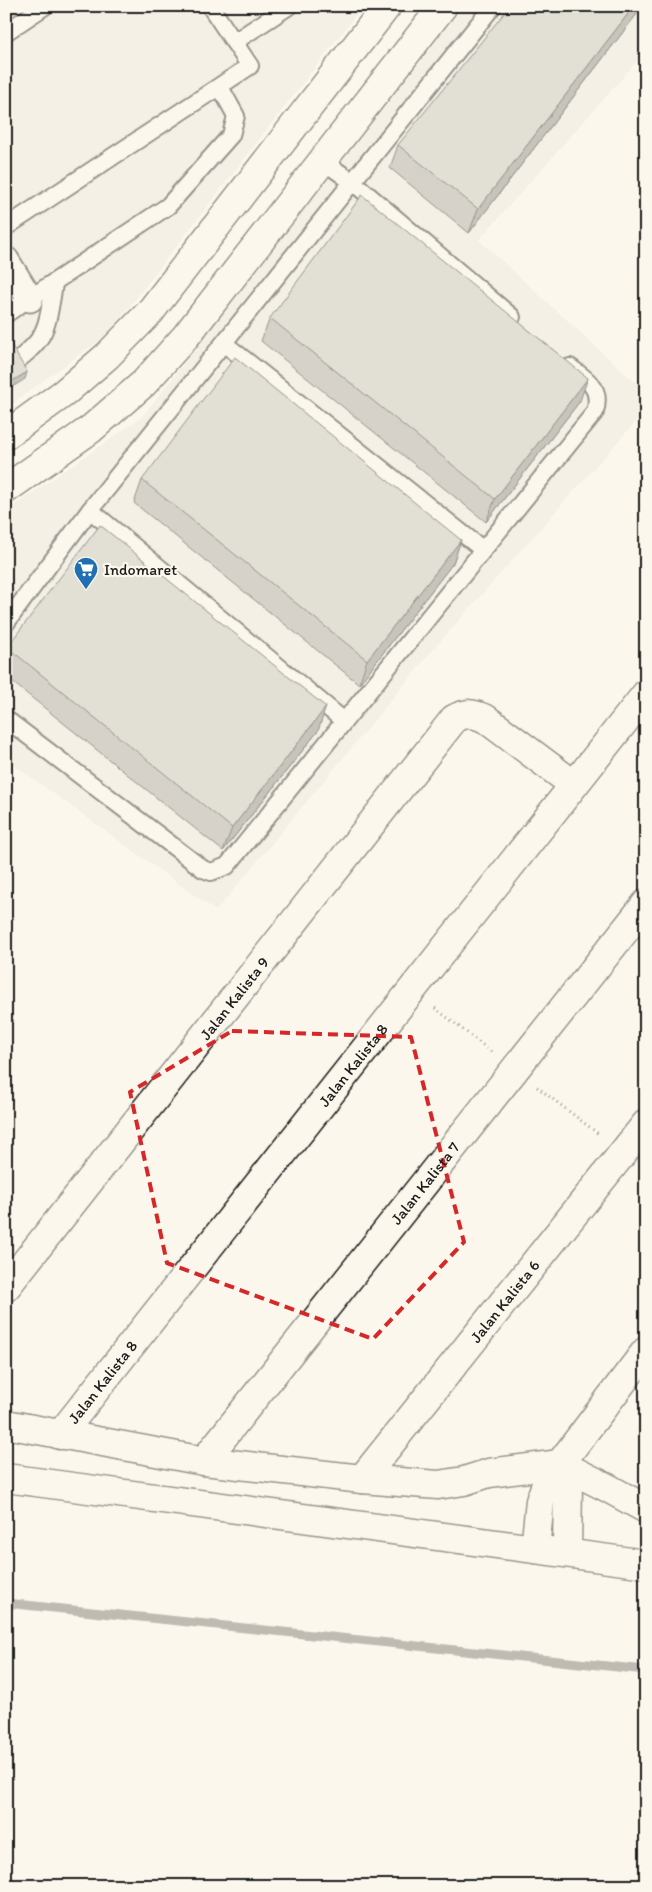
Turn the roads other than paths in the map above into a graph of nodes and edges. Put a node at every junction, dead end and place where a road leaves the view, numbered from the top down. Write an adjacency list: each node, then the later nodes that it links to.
1 (45, 6): 7 (lane)
2 (210, 6): 8 (lane)
3 (289, 6): 8 (lane)
4 (387, 6): 9 (street)
5 (443, 6): 11 (street)
6 (493, 6): 13 (lane)
7 (6, 32)
8 (234, 42): 10 (lane)
9 (338, 71): 11 (street); 23 (street)
10 (220, 86): 14 (lane); 16 (lane)
11 (372, 97): 12 (street)
12 (323, 161): 13 (lane); 24 (street)
13 (354, 183): 19 (lane); 20 (lane)
14 (9, 220)
15 (6, 260): 17 (street)
16 (54, 284): 17 (lane); 22 (lane)
17 (30, 299): 18 (lane)
18 (6, 314)
19 (524, 327)
20 (225, 344): 25 (lane); 26 (lane)
21 (561, 359): 26 (lane)
22 (6, 369)
23 (6, 435)
24 (6, 489)
25 (90, 510): 27 (lane); 30 (lane)
26 (482, 549): 30 (lane)
27 (6, 623)
28 (646, 694): 31 (street, Jalan Kalista 8)
29 (6, 719): 30 (lane)
30 (344, 721)
31 (573, 784): 34 (street, Jalan Kalista 9); 37 (street, Jalan Kalista 8)
32 (646, 904): 38 (street, Jalan Kalista 7)
33 (646, 1124): 41 (street, Jalan Kalista 6)
34 (6, 1287)
35 (646, 1351): 39 (street)
36 (6, 1424): 37 (street)
37 (60, 1435): 38 (street)
38 (204, 1461): 41 (street)
39 (560, 1464): 41 (street); 42 (street); 43 (street); 44 (street)
40 (6, 1478): 43 (street)
41 (362, 1479)
42 (646, 1509)
43 (536, 1548): 44 (street)
44 (567, 1553): 45 (street)
45 (646, 1564)

